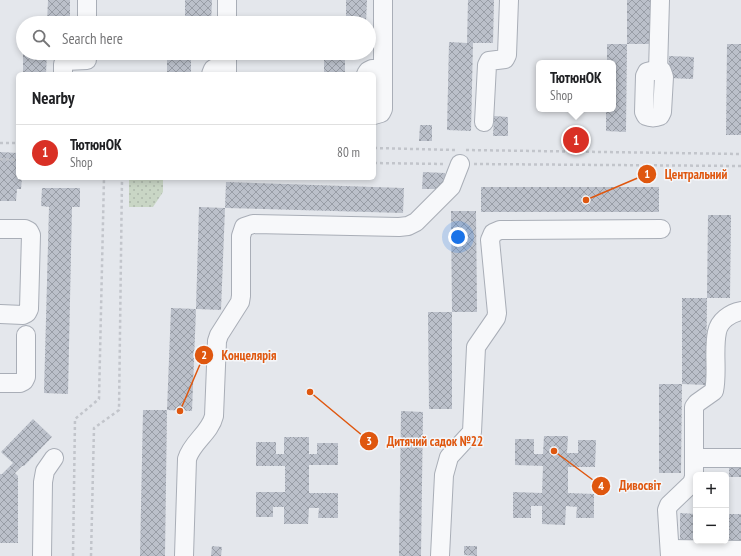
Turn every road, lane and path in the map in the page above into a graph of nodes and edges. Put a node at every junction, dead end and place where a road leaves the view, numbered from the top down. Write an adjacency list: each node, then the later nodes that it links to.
1 (87, 0): 6 (lane)
2 (227, 0): 7 (lane)
3 (383, 0): 9 (lane)
4 (509, 0): 14 (lane)
5 (660, 0): 10 (lane)
6 (87, 16)
7 (227, 16)
8 (87, 62): 11 (lane)
9 (375, 71)
10 (658, 71)
11 (63, 72)
12 (376, 76): 13 (lane)
13 (376, 114)
14 (484, 122)
15 (0, 143): 16 (path)
16 (16, 143)
17 (376, 148): 18 (path)
18 (741, 154)
19 (0, 159): 20 (path)
20 (16, 160)
21 (376, 163): 22 (path)
22 (460, 164): 23 (path); 40 (lane)
23 (741, 166)
24 (104, 180): 38 (path)
25 (122, 180): 39 (path)
26 (0, 229): 29 (lane)
27 (661, 229): 41 (lane)
28 (741, 311): 33 (lane)
29 (0, 314)
30 (26, 335): 31 (lane)
31 (0, 383)
32 (54, 458): 37 (lane)
33 (694, 458): 34 (lane); 36 (lane)
34 (741, 458)
35 (741, 550): 36 (lane)
36 (670, 553)
37 (42, 556)
38 (73, 556)
39 (91, 556)
40 (184, 556)
41 (440, 556)

